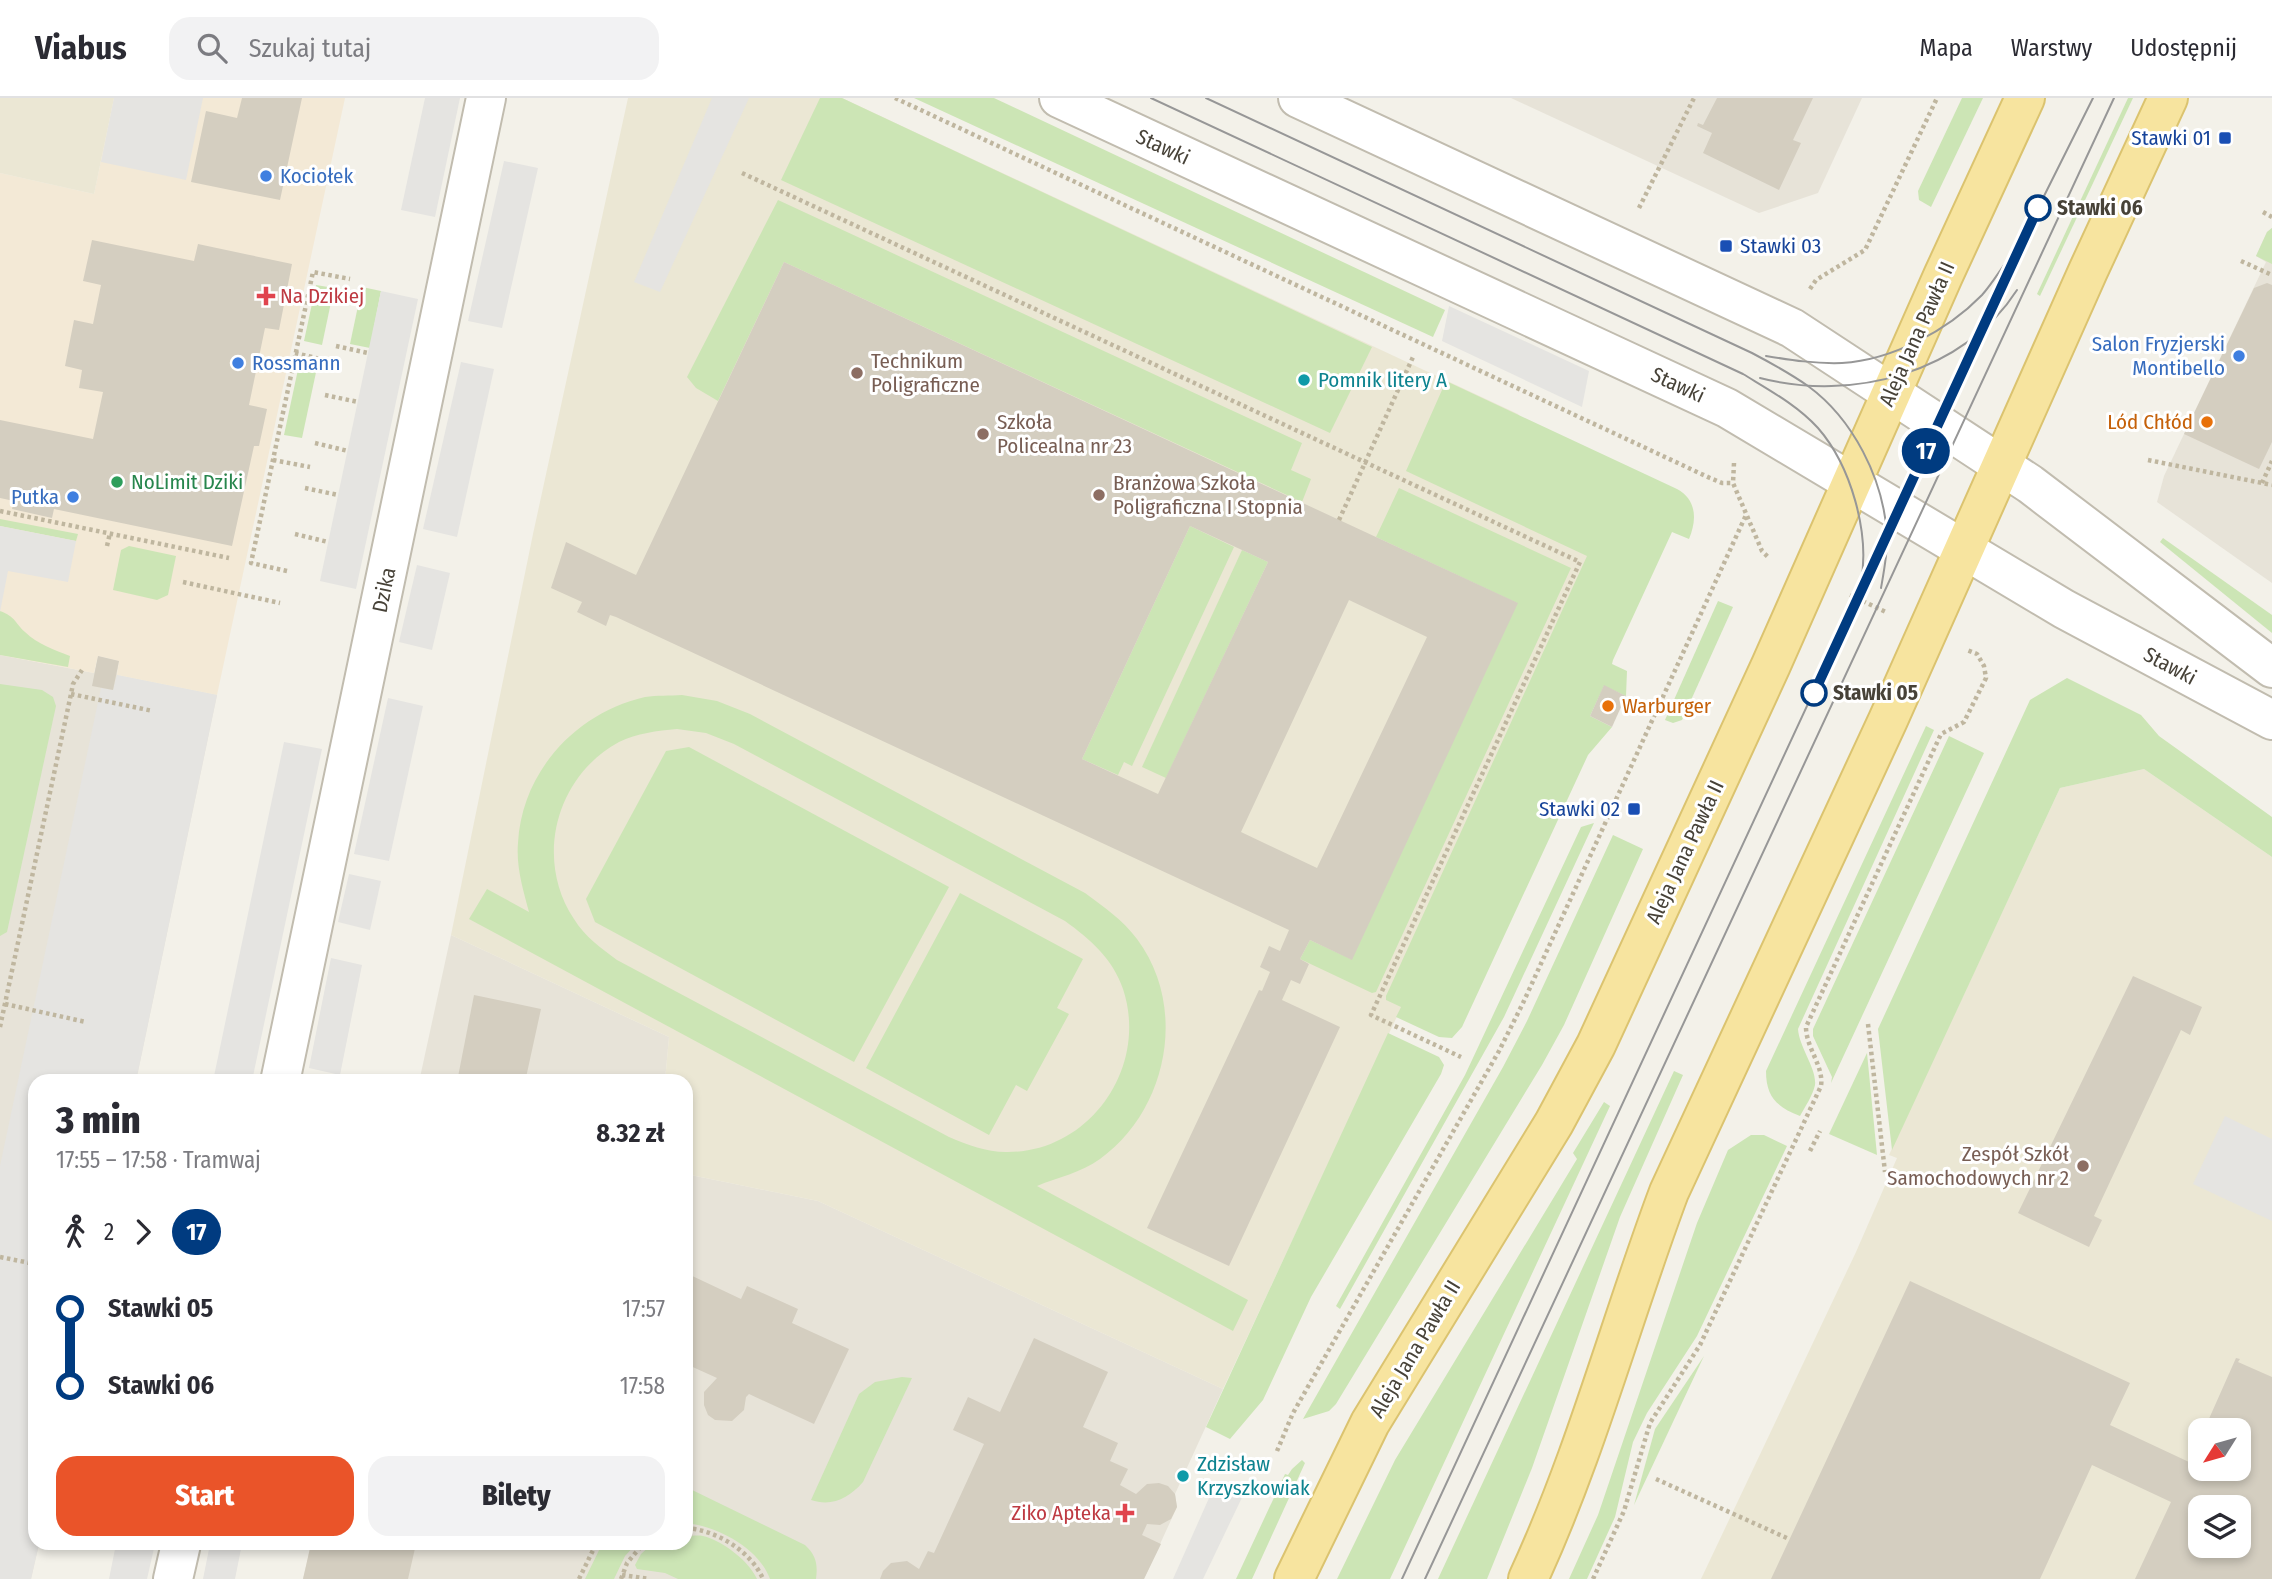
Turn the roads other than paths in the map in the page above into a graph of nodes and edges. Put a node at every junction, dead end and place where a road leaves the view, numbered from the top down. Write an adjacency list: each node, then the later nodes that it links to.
1 (486, 98): 12 (street, Dzika)
2 (1059, 98): 8 (street, Stawki)
3 (1298, 98): 6 (street)
4 (2025, 98): 6 (main road, Aleja Jana Pawła II)
5 (2168, 98): 7 (main road)
6 (1890, 394): 7 (street); 8 (main road, Aleja Jana Pawła II)
7 (2002, 466): 9 (main road); 10 (street)
8 (1852, 482): 9 (street, Stawki); 15 (main road, Aleja Jana Pawła II)
9 (1964, 549): 11 (street, Stawki); 16 (main road)
10 (2272, 668)
11 (2272, 720)
12 (282, 1074)
13 (180, 1550): 14 (street)
14 (173, 1579)
15 (1294, 1579)
16 (1528, 1579)

